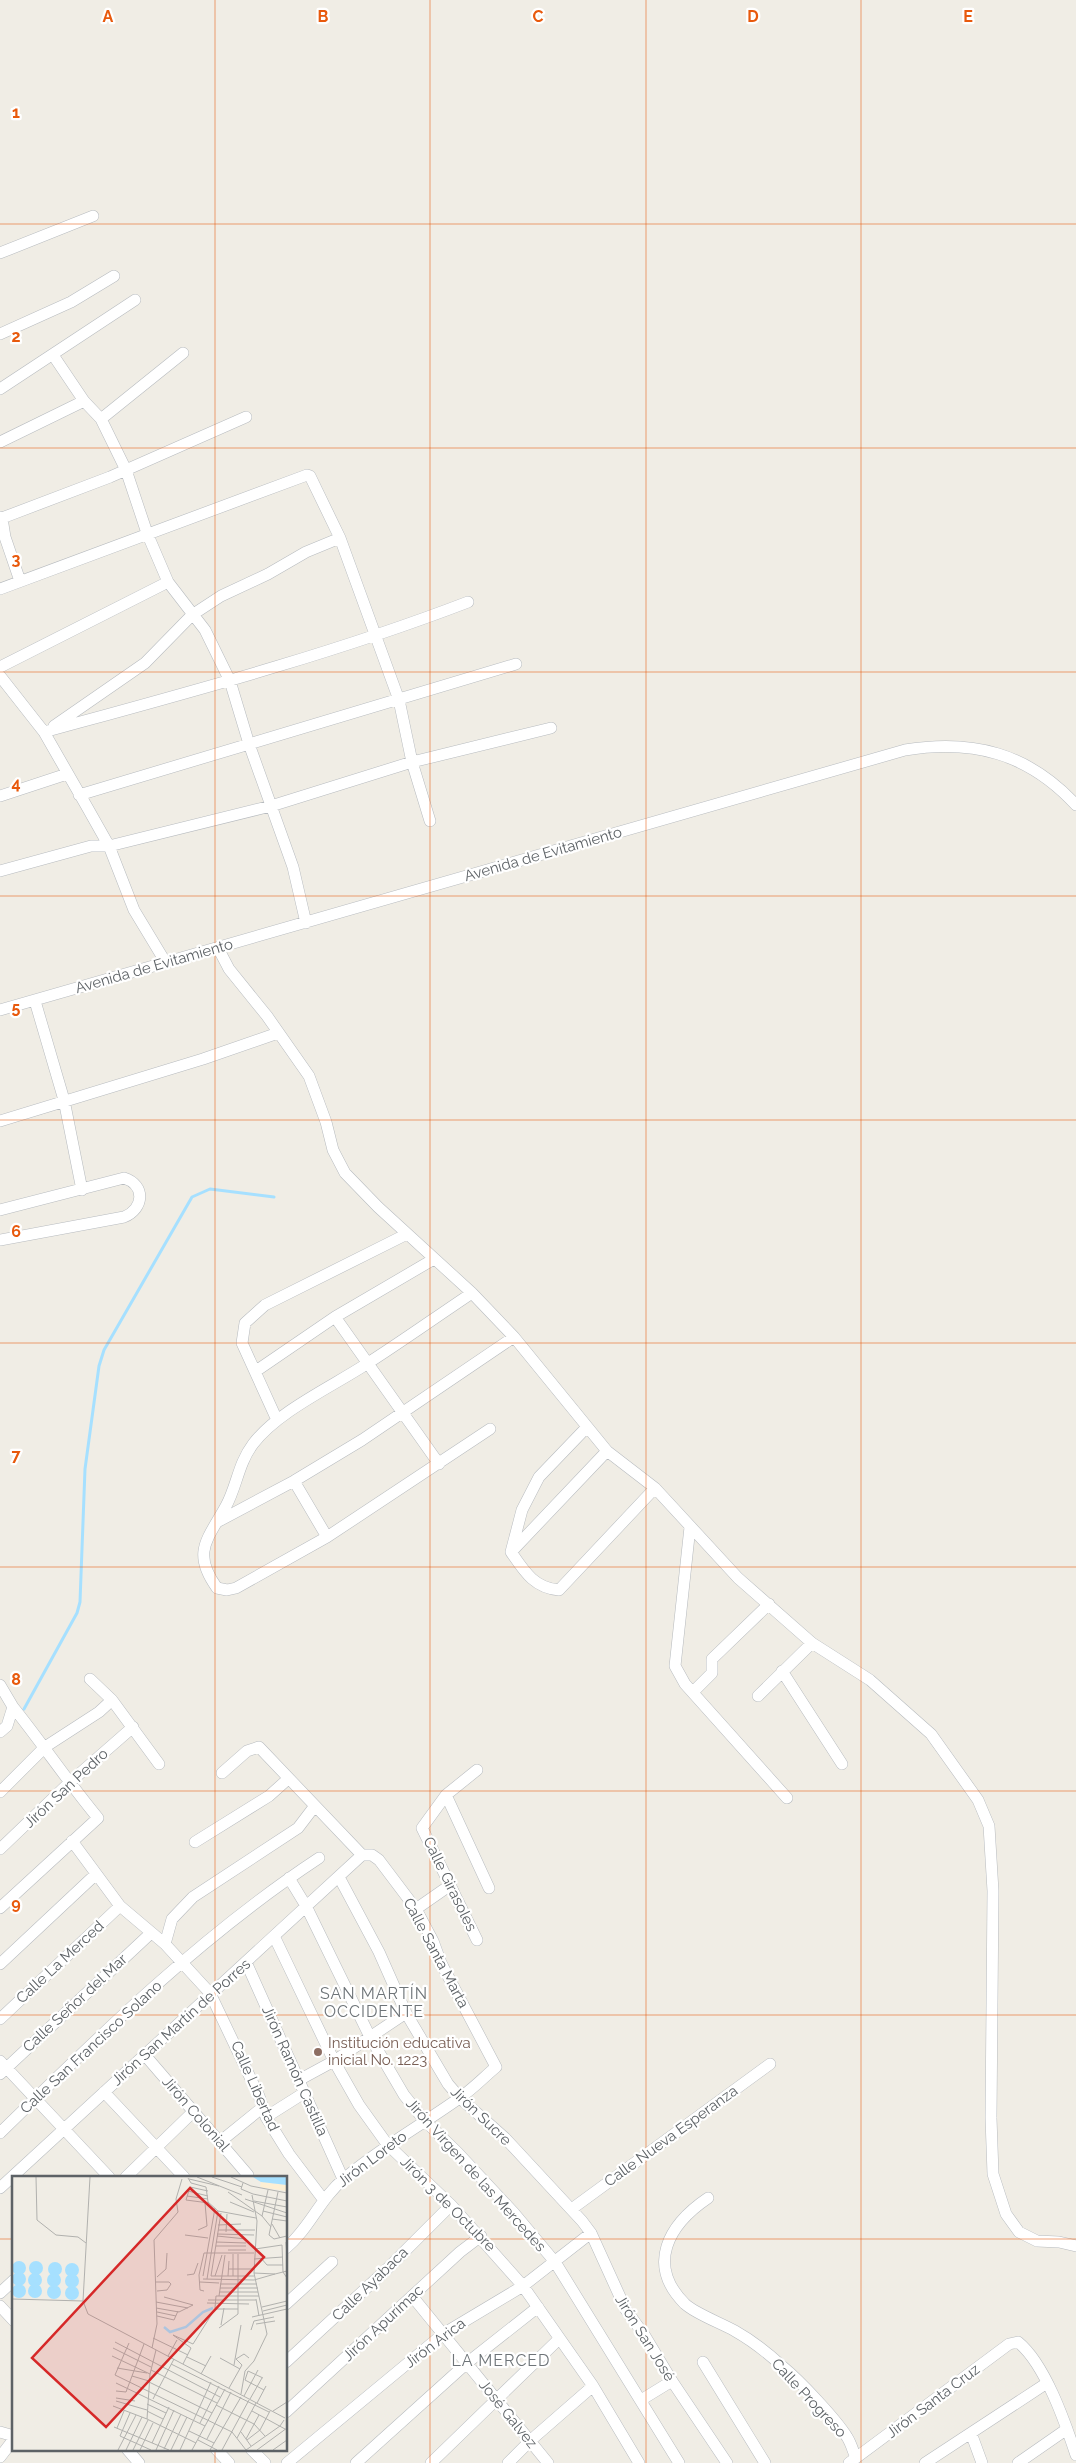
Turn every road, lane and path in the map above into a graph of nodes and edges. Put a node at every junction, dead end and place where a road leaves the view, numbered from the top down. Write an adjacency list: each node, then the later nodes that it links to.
1 (93, 216): 2 (street)
2 (0, 253)
3 (114, 276): 5 (street)
4 (135, 300): 7 (street)
5 (0, 334)
6 (183, 353): 11 (street)
7 (53, 355): 8 (street); 9 (street)
8 (0, 389)
9 (84, 401): 11 (street); 12 (street)
10 (246, 416): 13 (street)
11 (101, 419): 13 (street)
12 (0, 442)
13 (126, 470): 14 (street); 15 (street)
14 (1, 517): 17 (street)
15 (147, 533): 16 (street); 17 (street); 18 (street)
16 (340, 538): 21 (street); 22 (street)
17 (20, 581): 19 (street)
18 (168, 582): 21 (street); 24 (street)
19 (0, 590)
20 (468, 602): 22 (street)
21 (192, 615): 26 (street); 29 (street)
22 (375, 634): 26 (street); 27 (street)
23 (516, 664): 27 (street)
24 (0, 667)
25 (0, 676): 29 (street)
26 (230, 681): 29 (street); 30 (street)
27 (399, 700): 30 (street); 31 (street)
28 (551, 728): 31 (street)
29 (44, 732): 32 (street)
30 (249, 744): 33 (street); 36 (street)
31 (412, 762): 36 (street); 37 (street)
32 (67, 774): 33 (street); 34 (street)
33 (79, 795): 38 (street)
34 (0, 796)
35 (1076, 805): 40 (street, Avenida de Evitamiento)
36 (271, 806): 38 (street); 40 (street)
37 (430, 820)
38 (109, 846): 39 (street); 42 (street)
39 (0, 871)
40 (306, 923): 41 (street, Avenida de Evitamiento)
41 (218, 948): 42 (street, Avenida de Evitamiento); 45 (street)
42 (166, 963): 43 (street, Avenida de Evitamiento)
43 (35, 1001): 44 (street, Avenida de Evitamiento); 46 (street)
44 (0, 1010)
45 (278, 1033): 46 (street); 50 (street)
46 (64, 1100): 47 (street); 48 (street)
47 (0, 1121)
48 (82, 1190): 49 (street); 51 (street)
49 (0, 1210)
50 (408, 1234): 52 (street); 57 (street)
51 (0, 1240)
52 (434, 1259): 53 (street); 54 (street)
53 (472, 1292): 55 (street); 56 (street)
54 (335, 1317): 56 (street); 57 (street)
55 (514, 1337): 58 (street); 60 (street)
56 (368, 1364): 58 (street); 59 (street)
57 (256, 1371): 59 (street)
58 (402, 1414): 63 (street); 64 (street)
59 (277, 1420): 66 (street)
60 (587, 1427): 62 (street); 69 (street)
61 (490, 1428): 63 (street)
62 (608, 1451): 65 (street); 69 (street)
63 (439, 1464): 68 (street)
64 (294, 1481): 66 (street); 68 (street)
65 (655, 1488): 67 (street); 69 (street)
66 (215, 1523): 68 (street)
67 (690, 1528): 70 (street); 75 (street)
68 (327, 1537)
69 (511, 1552)
70 (770, 1604): 71 (street); 75 (street)
71 (812, 1643): 72 (street); 150 (street)
72 (782, 1671): 76 (street); 83 (street)
73 (90, 1679): 77 (street)
74 (0, 1685): 78 (street)
75 (693, 1692): 90 (street)
76 (758, 1696)
77 (112, 1700): 79 (street); 81 (street)
78 (14, 1707): 80 (street); 81 (street)
79 (133, 1727): 82 (street); 87 (street, Jirón San Pedro)
80 (0, 1732)
81 (46, 1747): 87 (street); 88 (street)
82 (159, 1764)
83 (842, 1764)
84 (477, 1770): 89 (street)
85 (222, 1772): 86 (street, Calle Santa Marta)
86 (288, 1779): 91 (street, Calle Santa Marta); 93 (street)
87 (69, 1783): 92 (street); 94 (street, Jirón San Pedro)
88 (0, 1792)
89 (446, 1795): 100 (street, Calle Girasoles); 101 (street)
90 (787, 1798)
91 (314, 1807): 95 (street, Calle Santa Marta); 109 (street)
92 (72, 1841): 97 (street, Calle Libertad); 104 (street)
93 (195, 1842)
94 (0, 1849)
95 (362, 1855): 98 (street, Jirón San Martín de Porres); 105 (street, Calle Santa Marta)
96 (319, 1858): 99 (street, Calle San Francisco Solano)
97 (95, 1875): 102 (street, Calle Libertad); 112 (street)
98 (339, 1877): 103 (street, Jirón San Martín de Porres); 114 (street, Jirón Sucre)
99 (289, 1878): 103 (street, Jirón Virgen de las Mercedes); 110 (street, Calle San Francisco Solano)
100 (449, 1886): 105 (street); 108 (street, Calle Girasoles)
101 (489, 1888)
102 (120, 1906): 106 (street, Calle Libertad); 115 (street, Calle La Merced)
103 (306, 1906): 107 (street, Jirón San Martín de Porres); 116 (street, Jirón Virgen de las Mercedes)
104 (0, 1908)
105 (416, 1909): 120 (street, Calle Santa Marta)
106 (151, 1933): 109 (street, Calle Libertad); 121 (street, Calle Señor del Mar)
107 (274, 1936): 111 (street, Jirón San Martín de Porres); 118 (street, Jirón 3 de Octubre)
108 (477, 1940)
109 (165, 1944): 110 (street, Calle Libertad)
110 (181, 1962): 113 (street, Calle Libertad); 126 (street, Calle San Francisco Solano)
111 (246, 1962): 113 (street, Jirón San Martín de Porres); 122 (street, Jirón Ramón Castilla)
112 (0, 1964)
113 (210, 1993): 117 (street, Jirón San Martín de Porres); 128 (street, Calle Libertad)
114 (406, 2013): 116 (street); 125 (street, Jirón Sucre)
115 (0, 2019)
116 (370, 2036): 118 (street); 129 (street, Jirón Virgen de las Mercedes)
117 (144, 2054): 123 (street, Jirón San Martín de Porres); 127 (street, Jirón Colonial)
118 (334, 2061): 122 (street); 133 (street, Jirón 3 de Octubre)
119 (770, 2064): 146 (street, Calle Nueva Esperanza)
120 (496, 2067): 125 (street, Jirón Loreto)
121 (2, 2068): 126 (street)
122 (299, 2080): 124 (street, Jirón Ramón Castilla)
123 (104, 2092): 130 (street, Jirón San Martín de Porres); 134 (street)
124 (304, 2093): 128 (street); 141 (street, Jirón Ramón Castilla)
125 (460, 2098): 129 (street, Jirón Loreto); 146 (street, Jirón Sucre)
126 (34, 2099): 130 (street); 131 (street, Calle San Francisco Solano)
127 (194, 2111): 132 (street, Jirón Colonial); 134 (street)
128 (264, 2112): 132 (street); 144 (street, Calle Libertad)
129 (425, 2121): 133 (street, Jirón Loreto); 152 (street, Jirón Virgen de las Mercedes)
130 (65, 2129): 136 (street, Jirón San Martín de Porres); 137 (street)
131 (0, 2133)
132 (221, 2141): 135 (street, Jirón Colonial)
133 (387, 2144): 141 (street, Jirón Loreto); 145 (street, Jirón 3 de Octubre)
134 (157, 2149): 138 (street); 139 (street)
135 (248, 2175)
136 (13, 2176)
137 (108, 2176)
138 (127, 2176)
139 (183, 2176)
140 (12, 2177): 142 (street, Jirón San Martín de Porres)
141 (343, 2179): 144 (street, Jirón Loreto)
142 (0, 2188)
143 (708, 2198): 183 (street, Calle Progreso)
144 (323, 2199): 149 (street, Jirón Loreto)
145 (451, 2205): 148 (street, Jirón 3 de Octubre); 163 (street, Calle Ayabaca)
146 (573, 2208): 147 (street, Jirón San José)
147 (590, 2233): 152 (street, Jirón Arica); 166 (street, Jirón San José)
148 (481, 2236): 154 (street, Jirón 3 de Octubre); 156 (street, Jirón Apurímac)
149 (288, 2246)
150 (1076, 2246)
151 (332, 2262): 157 (street)
152 (554, 2262): 154 (street, Jirón Arica); 170 (street, Jirón Virgen de las Mercedes)
153 (12, 2282): 155 (street)
154 (523, 2286): 159 (street, Jirón 3 de Octubre); 161 (street, Jirón Arica)
155 (0, 2293)
156 (412, 2296): 161 (street, José Galvez); 171 (street, Jirón Apurímac)
157 (288, 2302)
158 (0, 2306): 160 (street)
159 (538, 2307): 162 (street, Jirón 3 de Octubre); 165 (street)
160 (12, 2319)
161 (443, 2334): 165 (street, José Galvez); 187 (street, Jirón Arica)
162 (559, 2339): 168 (street, Jirón 3 de Octubre); 169 (street)
163 (288, 2360)
164 (704, 2362): 195 (street)
165 (467, 2363): 169 (street, José Galvez); 188 (street)
166 (672, 2381): 170 (street); 194 (street, Jirón San José)
167 (1047, 2383): 172 (street); 174 (street); 183 (street, Jirón Santa Cruz)
168 (593, 2386): 176 (street); 192 (street, Jirón 3 de Octubre)
169 (496, 2400): 176 (street, José Galvez); 189 (street)
170 (641, 2400): 193 (street, Jirón Virgen de las Mercedes)
171 (288, 2410)
172 (1067, 2428): 181 (street); 198 (street)
173 (0, 2432): 175 (street)
174 (971, 2433): 196 (street); 197 (street)
175 (12, 2437)
176 (531, 2440): 190 (street); 191 (street, José Galvez)
177 (12, 2441): 182 (street)
178 (128, 2450): 184 (street)
179 (217, 2450): 185 (street)
180 (252, 2450): 186 (street)
181 (1076, 2455)
182 (0, 2457)
183 (852, 2460)
184 (138, 2462)
185 (229, 2463)
186 (265, 2463)
187 (288, 2463)
188 (356, 2463)
189 (431, 2463)
190 (508, 2463)
191 (548, 2463)
192 (639, 2463)
193 (679, 2463)
194 (727, 2463)
195 (765, 2463)
196 (925, 2463)
197 (982, 2463)
198 (1018, 2463)

